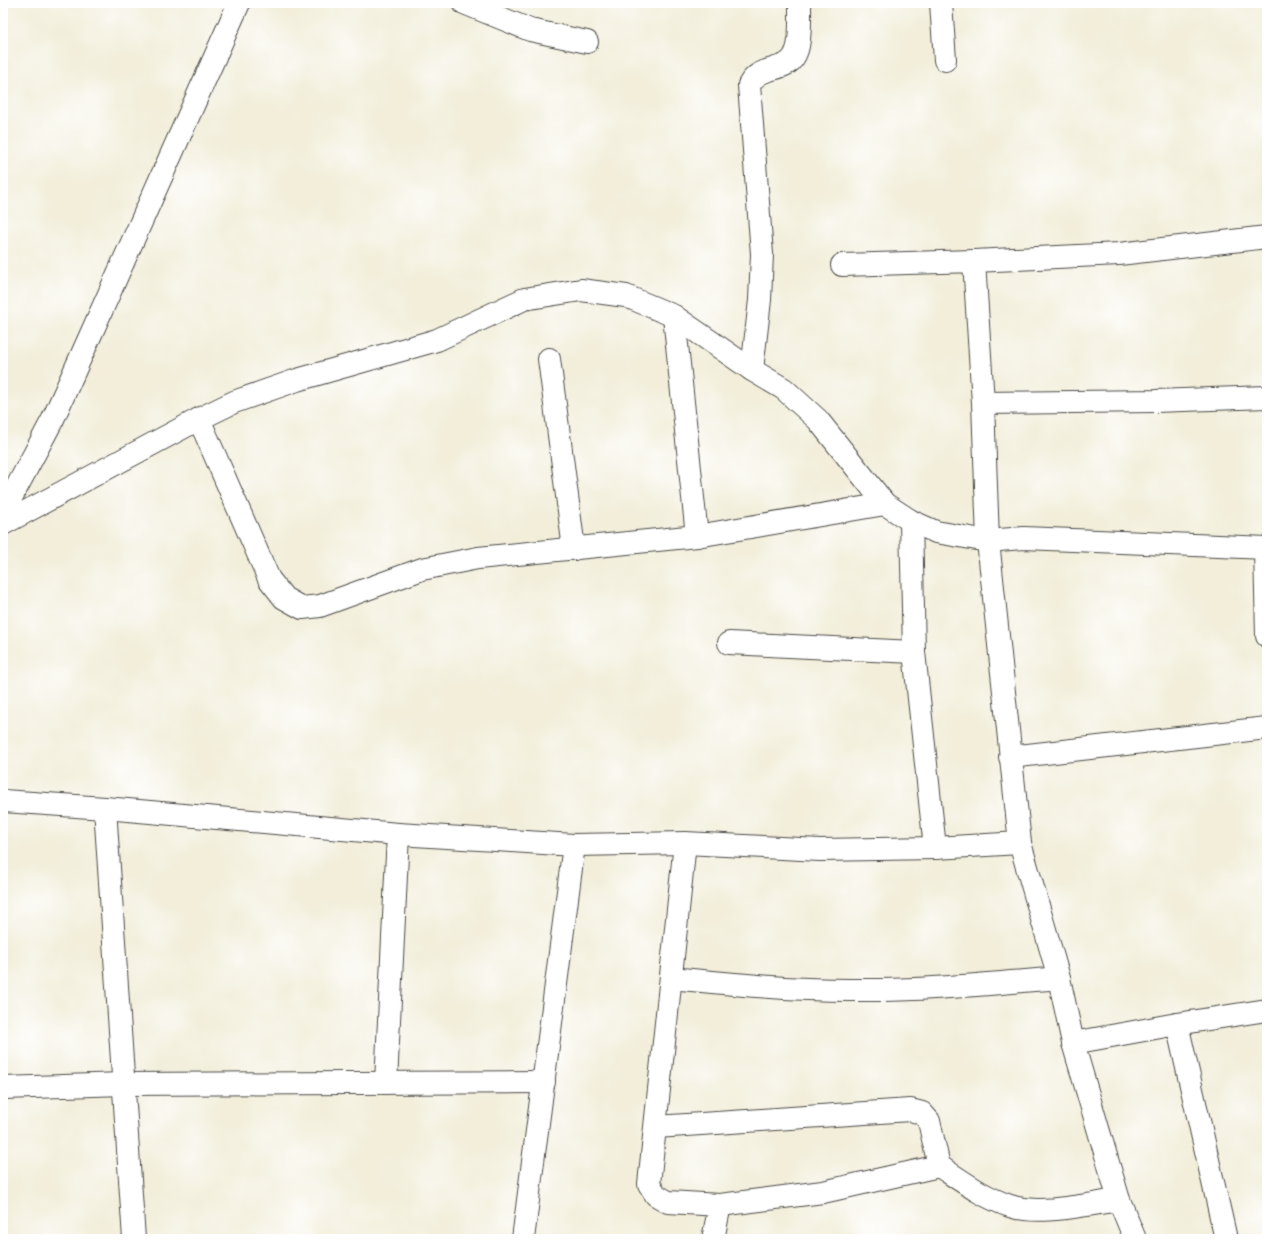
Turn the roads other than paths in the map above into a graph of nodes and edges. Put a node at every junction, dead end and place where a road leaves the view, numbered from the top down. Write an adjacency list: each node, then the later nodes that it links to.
1 (239, 3): 17 (street)
2 (464, 3): 5 (street)
3 (800, 3): 12 (street)
4 (941, 3): 6 (street)
5 (587, 42)
6 (945, 60)
7 (1267, 237): 8 (street)
8 (974, 261): 9 (street); 14 (street)
9 (842, 265)
10 (674, 316): 12 (street); 15 (street); 20 (street)
11 (549, 359): 23 (street)
12 (752, 370): 16 (street)
13 (1267, 397): 14 (street)
14 (983, 402): 21 (street)
15 (199, 419): 19 (street); 23 (street)
16 (885, 504): 18 (street); 20 (street)
17 (3, 513)
18 (911, 521): 21 (street); 26 (street)
19 (3, 524)
20 (697, 536): 23 (street)
21 (988, 541): 22 (street); 28 (street)
22 (1266, 548): 24 (street)
23 (574, 549)
24 (1267, 636)
25 (729, 643): 26 (street)
26 (914, 652): 35 (street)
27 (1267, 728): 28 (street)
28 (1010, 757): 33 (street)
29 (3, 802): 30 (street)
30 (105, 808): 31 (street); 43 (street)
31 (398, 834): 34 (street); 42 (street)
32 (685, 843): 34 (street); 35 (street); 36 (street)
33 (1020, 843): 35 (street); 37 (street)
34 (574, 845): 41 (street)
35 (935, 848)
36 (672, 978): 37 (street); 45 (street)
37 (1059, 978): 40 (street)
38 (1267, 1010): 39 (street)
39 (1177, 1024): 40 (street); 53 (street)
40 (1073, 1043): 47 (street)
41 (544, 1082): 42 (street); 50 (street)
42 (386, 1083): 43 (street)
43 (123, 1084): 44 (street); 49 (street)
44 (3, 1088)
45 (656, 1127): 46 (street); 48 (street)
46 (939, 1166): 47 (street); 48 (street)
47 (1119, 1200): 52 (street)
48 (720, 1205): 51 (street)
49 (134, 1239)
50 (522, 1239)
51 (713, 1239)
52 (1136, 1239)
53 (1226, 1239)

